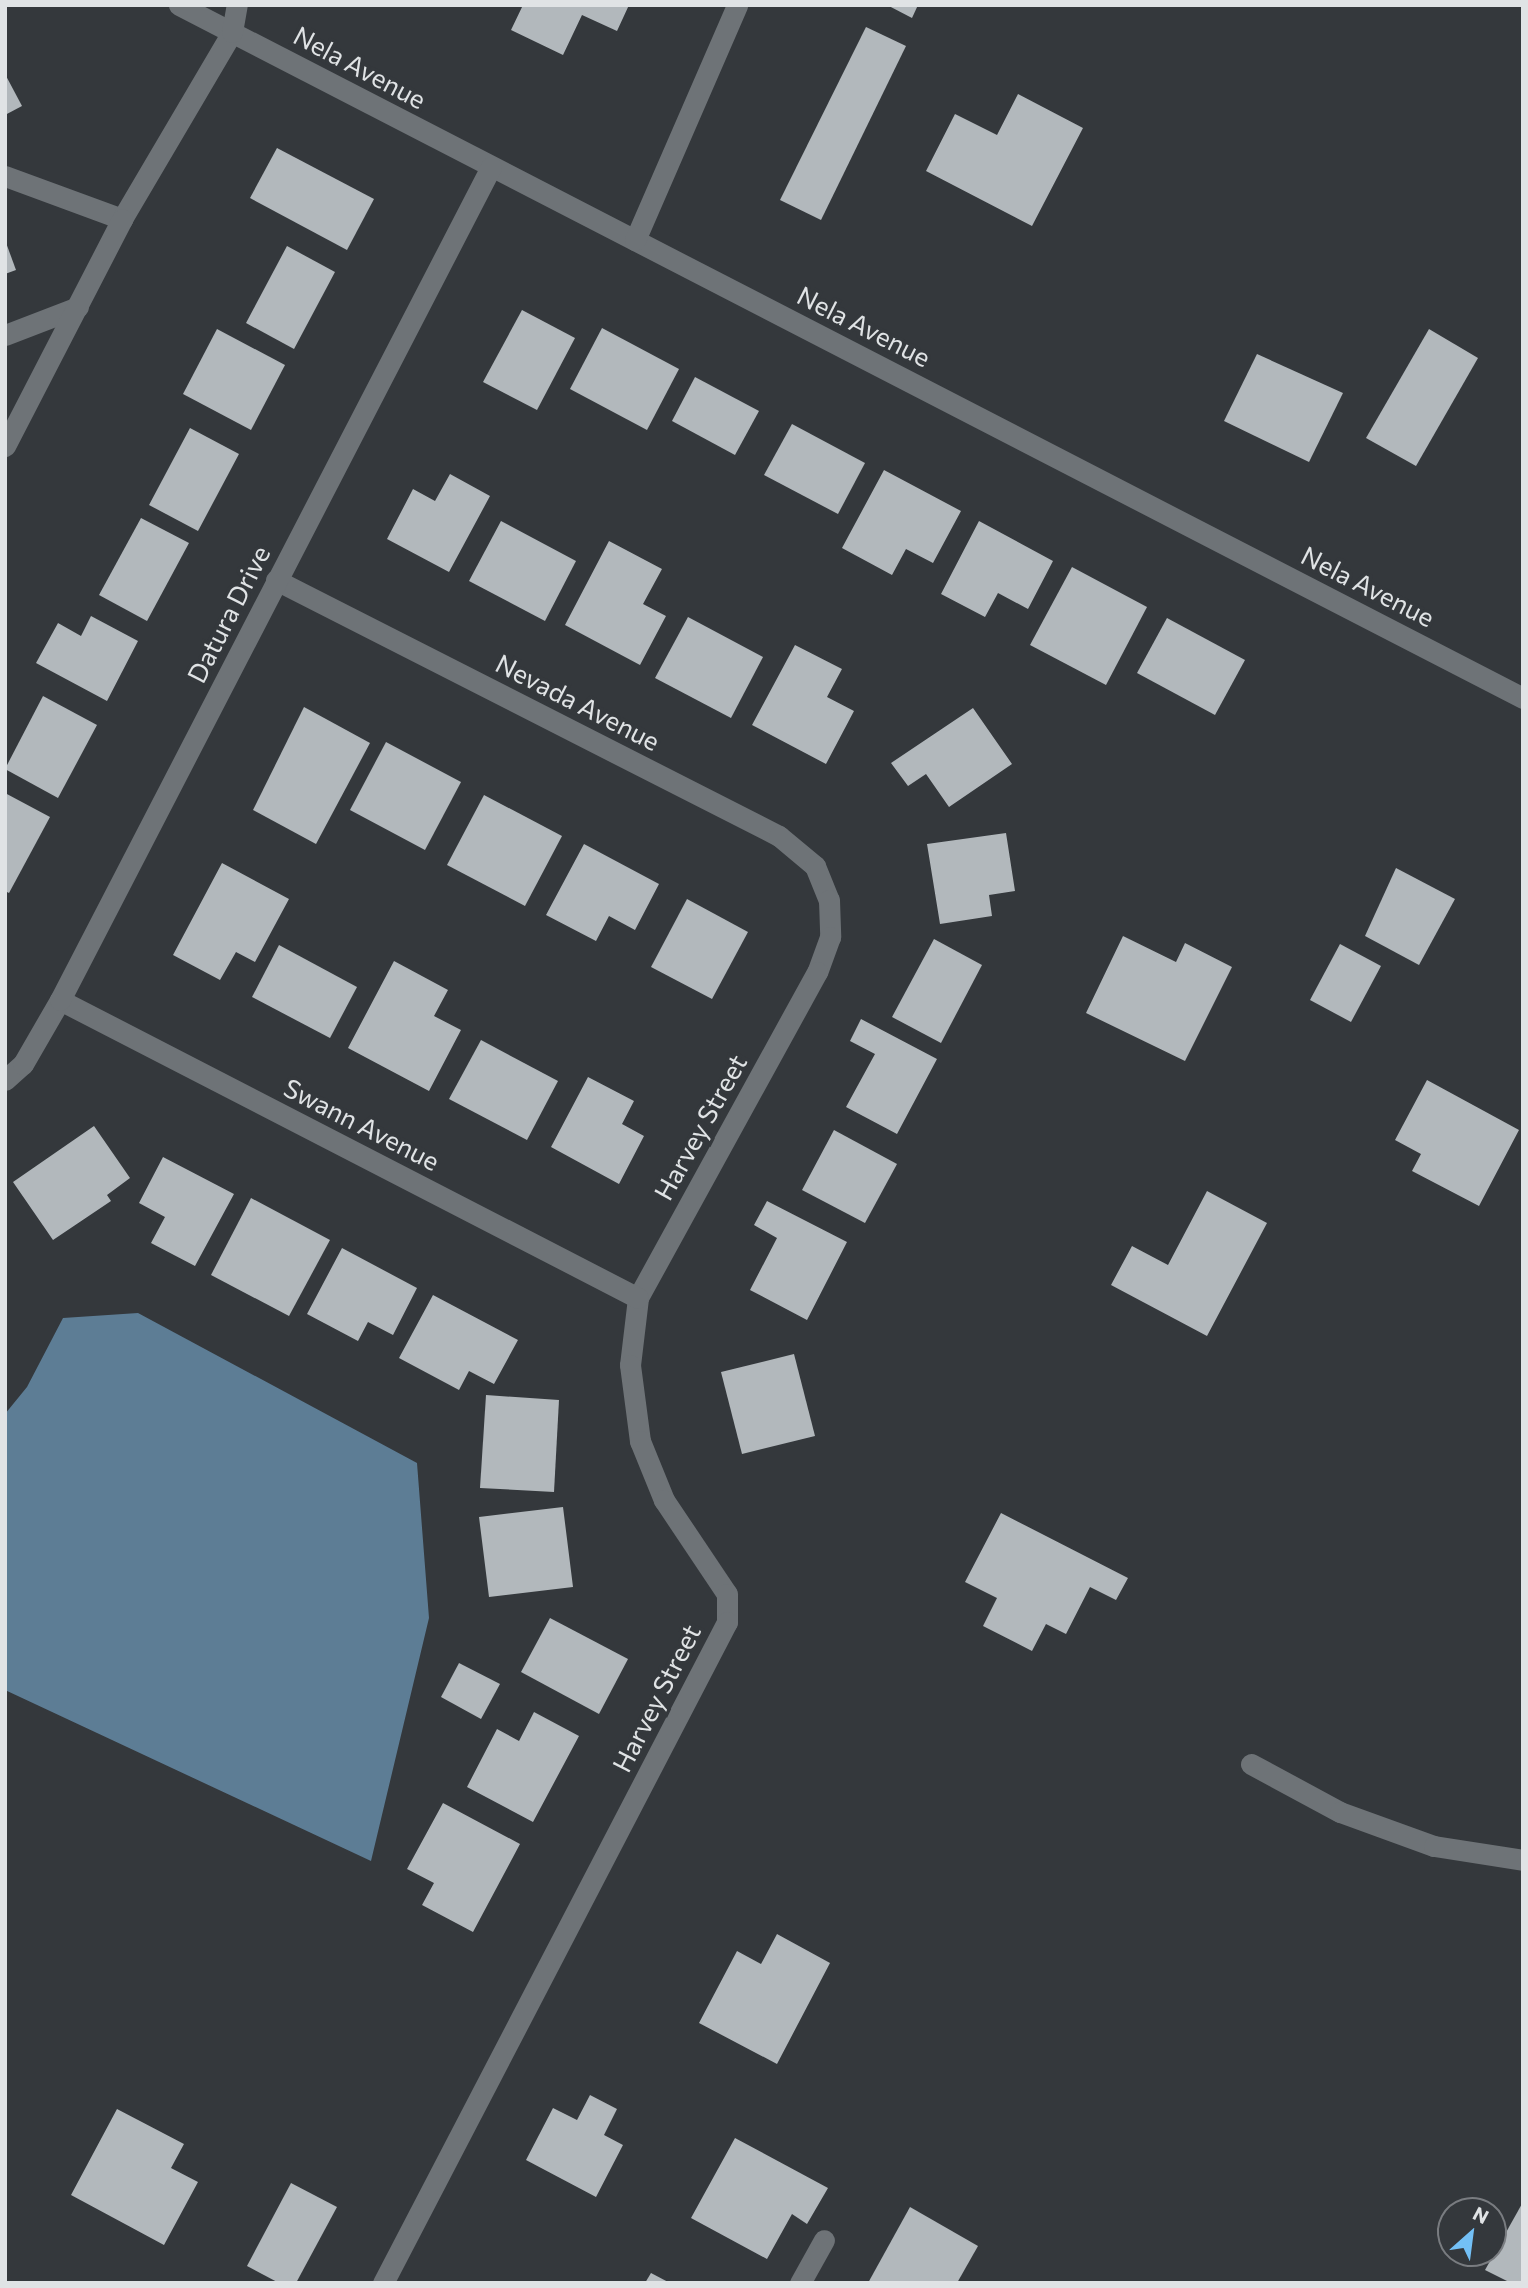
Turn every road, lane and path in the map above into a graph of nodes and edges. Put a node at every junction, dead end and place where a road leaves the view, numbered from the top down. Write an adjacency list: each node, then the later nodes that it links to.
1 (180, 5): 4 (street, Nela Avenue)
2 (237, 5): 4 (street)
3 (737, 5): 8 (street)
4 (232, 32): 5 (street, Nela Avenue); 7 (street)
5 (491, 167): 8 (street, Nela Avenue); 12 (street, Datura Drive)
6 (5, 176): 7 (street)
7 (122, 219): 9 (street)
8 (635, 240): 13 (street, Nela Avenue)
9 (78, 307): 10 (street); 11 (street)
10 (5, 335)
11 (5, 446)
12 (276, 580): 14 (street, Nevada Avenue); 15 (street, Datura Drive)
13 (1523, 698)
14 (829, 900): 17 (street, Harvey Street)
15 (60, 1000): 16 (street, Datura Drive); 17 (street, Swann Avenue)
16 (5, 1080)
17 (638, 1298): 21 (street, Harvey Street)
18 (1251, 1764): 19 (street)
19 (1523, 1860)
20 (824, 2240): 22 (street)
21 (383, 2283)
22 (800, 2283)

